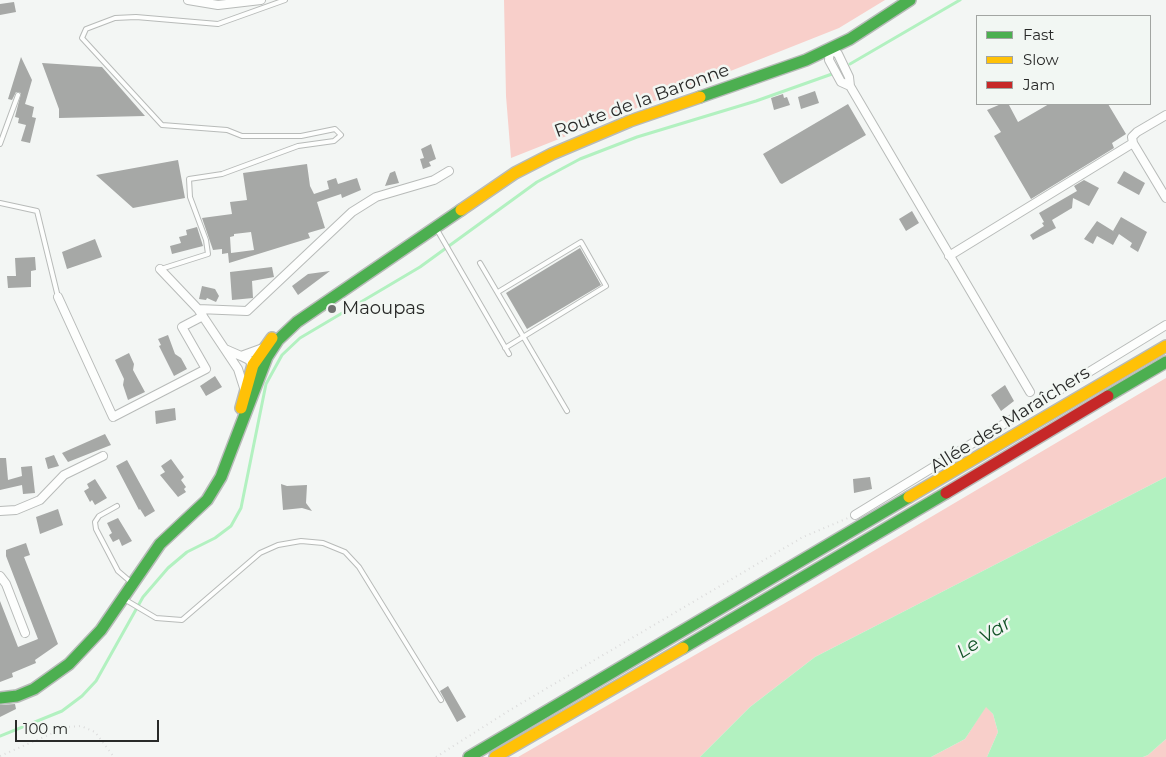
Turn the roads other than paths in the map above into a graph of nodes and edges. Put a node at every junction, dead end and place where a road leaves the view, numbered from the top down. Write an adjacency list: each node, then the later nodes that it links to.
1 (188, 0): 2 (street)
2 (261, 0)
3 (285, 0): 16 (lane)
4 (910, 0): 5 (main road, Route de la Baronne)
5 (830, 49): 13 (main road, Route de la Baronne); 14 (street)
6 (18, 95): 8 (lane)
7 (1166, 114): 9 (street)
8 (0, 144)
9 (1133, 144): 11 (street); 14 (street)
10 (449, 171): 19 (street)
11 (1166, 198)
12 (0, 203): 18 (lane)
13 (435, 227): 20 (main road, Route de la Baronne); 25 (lane)
14 (949, 256): 33 (street)
15 (480, 263): 17 (lane)
16 (160, 269): 19 (street)
17 (498, 292): 22 (lane); 22 (lane)
18 (58, 297): 19 (street)
19 (200, 312): 26 (street)
20 (297, 322): 24 (main road, Route de la Baronne); 29 (main road, Route de la Baronne)
21 (1166, 325): 39 (street, Allée des Maraîchers)
22 (524, 337): 25 (lane); 35 (lane)
23 (1166, 346): 46 (main road)
24 (262, 348): 28 (street); 31 (main road, Route de la Baronne)
25 (505, 348): 27 (lane)
26 (226, 350): 28 (street); 32 (street)
27 (509, 354)
28 (241, 356): 31 (street)
29 (265, 362): 31 (street); 34 (main road, Route de la Baronne)
30 (1166, 362): 47 (main road)
31 (253, 367): 32 (street); 34 (main road, Route de la Baronne)
32 (238, 369): 34 (street)
33 (1030, 392)
34 (248, 395): 41 (main road, Route de la Baronne)
35 (567, 411)
36 (103, 456): 38 (street)
37 (117, 506): 41 (lane)
38 (0, 511)
39 (854, 516)
40 (0, 576): 43 (street)
41 (134, 584): 42 (main road, Route de la Baronne)
42 (129, 601): 44 (main road, Route de la Baronne); 45 (lane)
43 (25, 633)
44 (0, 698)
45 (441, 700)
46 (469, 757)
47 (494, 757)

